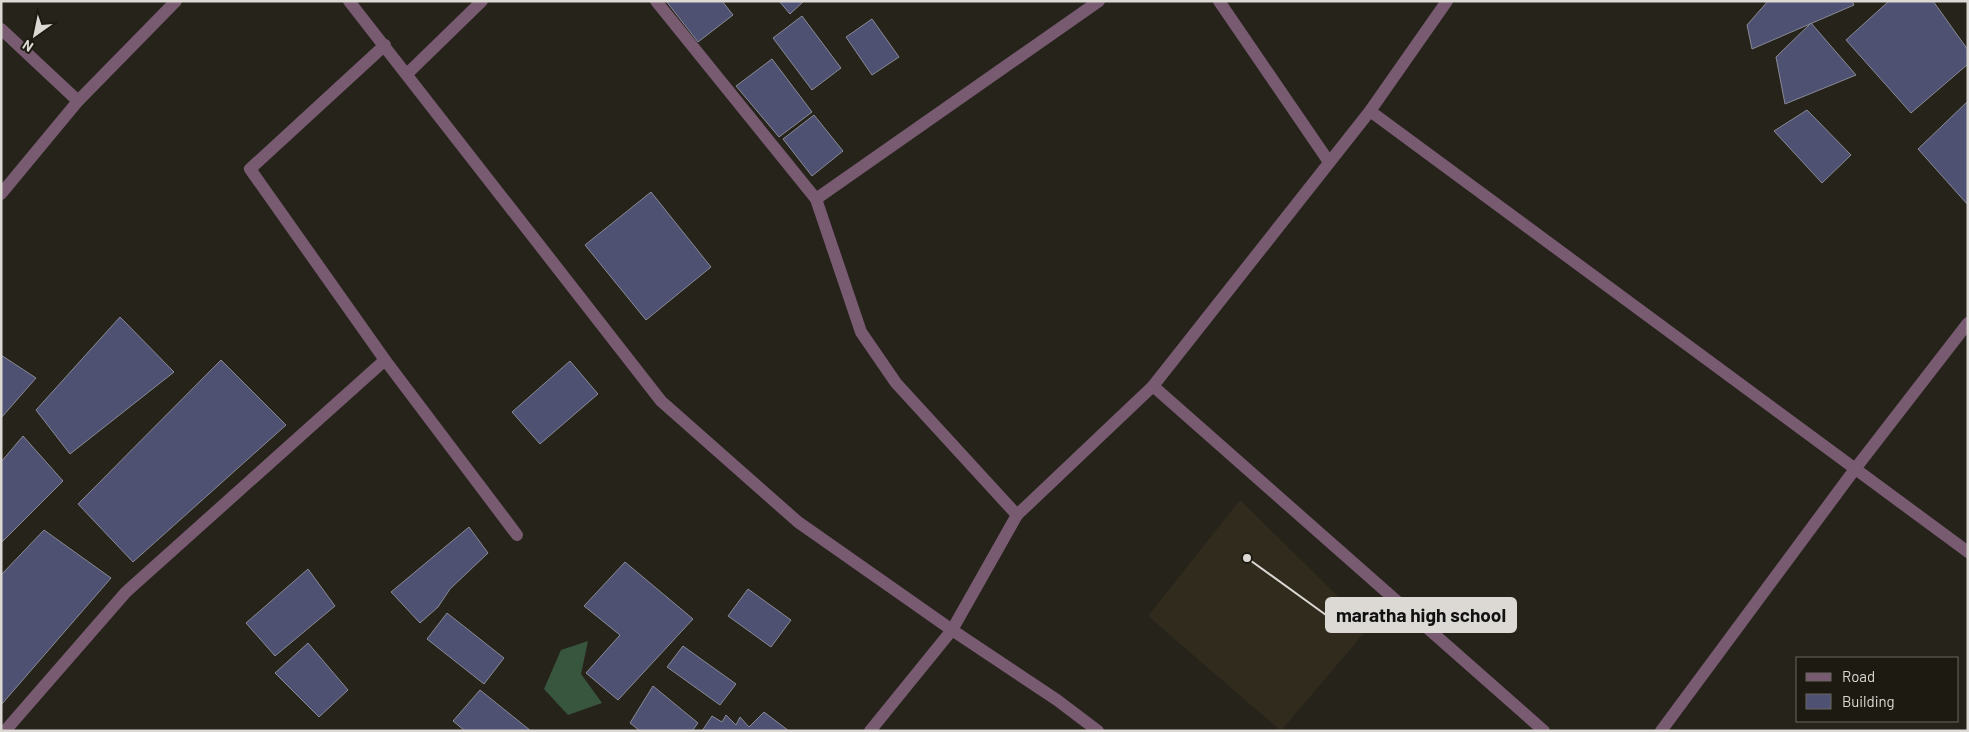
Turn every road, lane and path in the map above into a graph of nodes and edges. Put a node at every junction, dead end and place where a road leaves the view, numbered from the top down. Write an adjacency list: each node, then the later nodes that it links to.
1 (176, 1): 11 (street)
2 (350, 1): 9 (street)
3 (482, 1): 10 (street)
4 (656, 1): 15 (street)
5 (1099, 1): 15 (street)
6 (1219, 1): 13 (street)
7 (1447, 1): 12 (street)
8 (1, 29): 11 (street)
9 (385, 45): 10 (street); 17 (street)
10 (408, 73): 23 (street)
11 (78, 101): 14 (street)
12 (1370, 111): 13 (street); 19 (street)
13 (1329, 162): 18 (street)
14 (1, 194)
15 (816, 200): 20 (street)
16 (1968, 323): 19 (street)
17 (385, 360): 21 (street); 24 (street)
18 (1153, 386): 20 (street); 27 (street)
19 (1855, 469): 22 (street); 28 (street)
20 (1018, 515): 23 (street)
21 (518, 535)
22 (1968, 552)
23 (952, 630): 25 (street); 26 (street)
24 (5, 731)
25 (870, 731)
26 (1098, 731)
27 (1544, 731)
28 (1661, 731)

